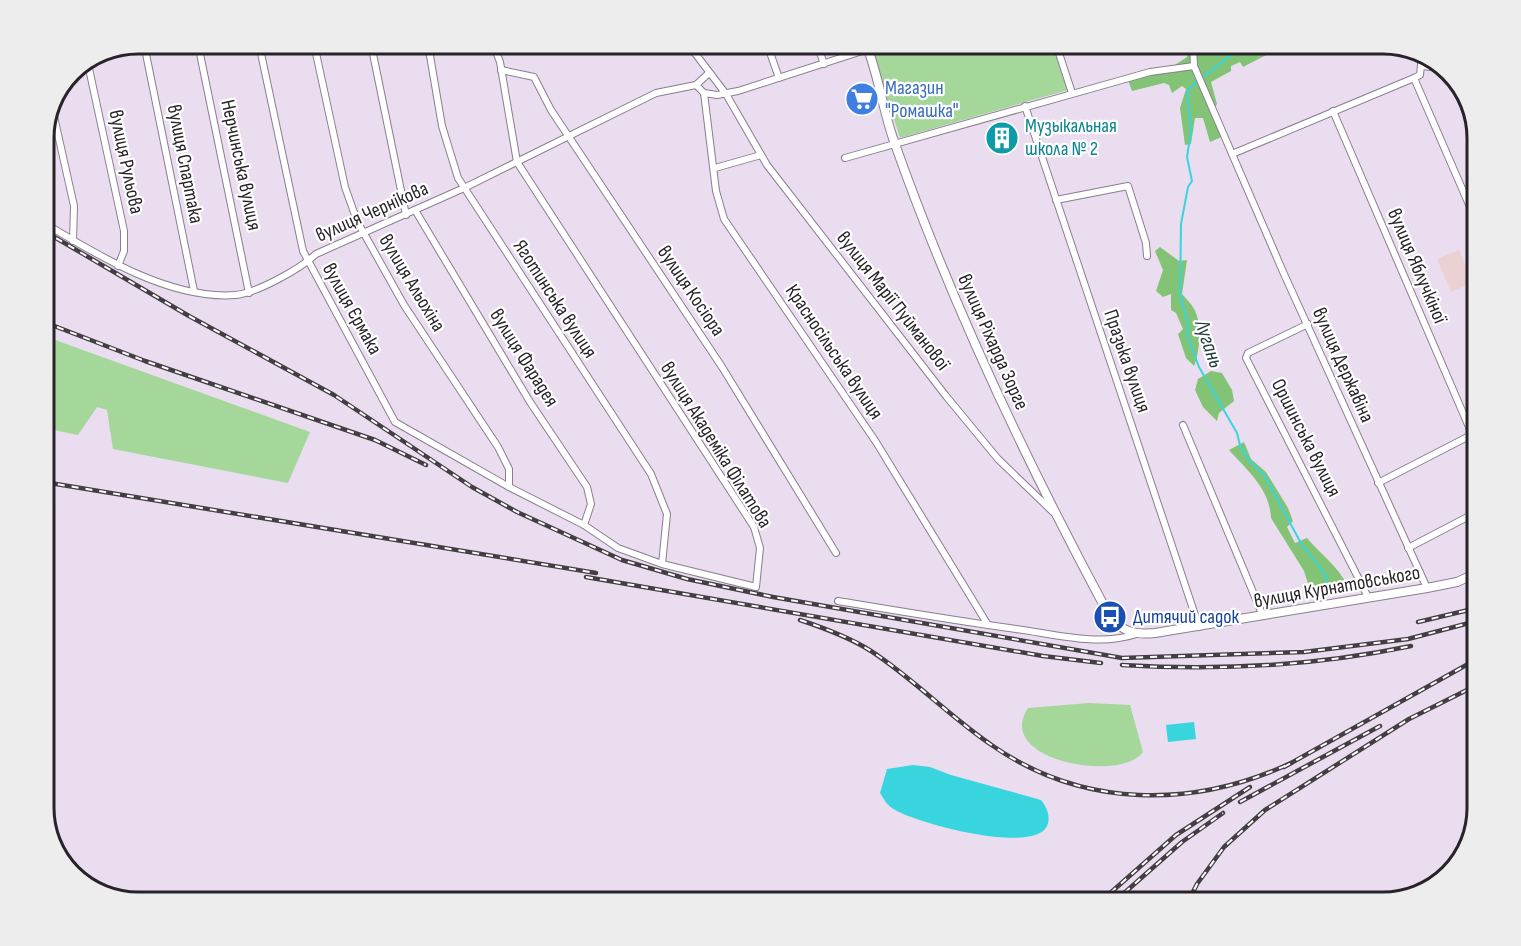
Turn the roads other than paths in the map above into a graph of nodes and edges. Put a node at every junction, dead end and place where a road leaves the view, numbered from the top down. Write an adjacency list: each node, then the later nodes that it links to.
1 (146, 54): 49 (street, вулиця Спартака)
2 (200, 54): 50 (street, Нерчинська вулиця)
3 (261, 54): 47 (street, вулиця Єрмака)
4 (316, 54): 44 (street, вулиця Альохіна)
5 (373, 54): 42 (street)
6 (430, 54): 38 (street, Яготинська вулиця)
7 (497, 54): 20 (street)
8 (696, 54): 21 (street)
9 (771, 54): 22 (street)
10 (821, 54): 15 (street)
11 (847, 54): 15 (street)
12 (870, 54): 32 (street, вулиця Ріхарда Зорге)
13 (1059, 54): 26 (street)
14 (1193, 54): 16 (street)
15 (824, 63): 22 (street)
16 (1194, 66): 26 (street); 33 (street, вулиця Державіна)
17 (1421, 66): 18 (street); 23 (street)
18 (1427, 67)
19 (89, 70): 48 (street, вулиця Рульова)
20 (501, 70): 31 (street, вулиця Косіора); 36 (street)
21 (710, 73): 24 (street, вулиця Чернікова); 27 (street)
22 (779, 78): 27 (street)
23 (1414, 78): 29 (street); 40 (street)
24 (696, 85): 25 (street); 31 (street, вулиця Чернікова)
25 (704, 93): 27 (street); 37 (street, Красносільська вулиця)
26 (1072, 93): 28 (street)
27 (726, 94): 34 (street, вулиця Марії Пуйманової)
28 (1025, 106): 32 (street); 39 (street, Празька вулиця)
29 (1333, 111): 33 (street); 52 (street, вулиця Яблучкіної)
30 (56, 123): 45 (street)
31 (567, 135): 36 (street, вулиця Чернікова); 61 (street, вулиця Косіора)
32 (894, 142): 35 (street); 57 (street, вулиця Ріхарда Зорге)
33 (1232, 154): 51 (street, вулиця Державіна)
34 (761, 155): 37 (street); 57 (street, вулиця Марії Пуйманової)
35 (845, 158)
36 (517, 162): 38 (street, вулиця Чернікова); 62 (street, вулиця Академіка Філатова)
37 (715, 168): 68 (street, Красносільська вулиця)
38 (464, 188): 41 (street, вулиця Чернікова); 62 (street, Яготинська вулиця)
39 (1056, 200): 46 (street); 69 (street, Празька вулиця)
40 (1467, 200)
41 (415, 210): 42 (street, вулиця Чернікова); 59 (street, вулиця Фарадея)
42 (406, 215): 44 (street, вулиця Чернікова)
43 (54, 229): 45 (street, вулиця Чернікова)
44 (363, 232): 47 (street, вулиця Чернікова); 56 (street, вулиця Альохіна)
45 (73, 241): 48 (street, вулиця Чернікова)
46 (1148, 256)
47 (308, 262): 50 (street, вулиця Чернікова); 56 (street, вулиця Єрмака)
48 (118, 266): 49 (street, вулиця Чернікова)
49 (194, 291): 50 (street, вулиця Чернікова)
50 (249, 292)
51 (1308, 324): 55 (street, вулиця Державіна); 65 (street, Оршинська вулиця)
52 (1467, 415)
53 (1183, 425): 67 (street)
54 (1467, 437): 55 (street)
55 (1378, 483): 60 (street, вулиця Державіна)
56 (509, 487): 59 (street, вулиця Академіка Філатова)
57 (1053, 512): 70 (street, вулиця Ріхарда Зорге)
58 (1467, 518): 60 (street)
59 (584, 525): 62 (street, вулиця Академіка Філатова)
60 (1408, 548): 64 (street, вулиця Державіна)
61 (836, 553)
62 (662, 564)
63 (1467, 578): 64 (street, вулиця Курнатовського)
64 (1427, 588): 65 (street, вулиця Курнатовського)
65 (1368, 597): 67 (street, вулиця Курнатовського)
66 (838, 601): 68 (street)
67 (1263, 616): 69 (street, вулиця Курнатовського)
68 (988, 625): 70 (street)
69 (1199, 627): 70 (street, вулиця Курнатовського)
70 (1133, 633)

